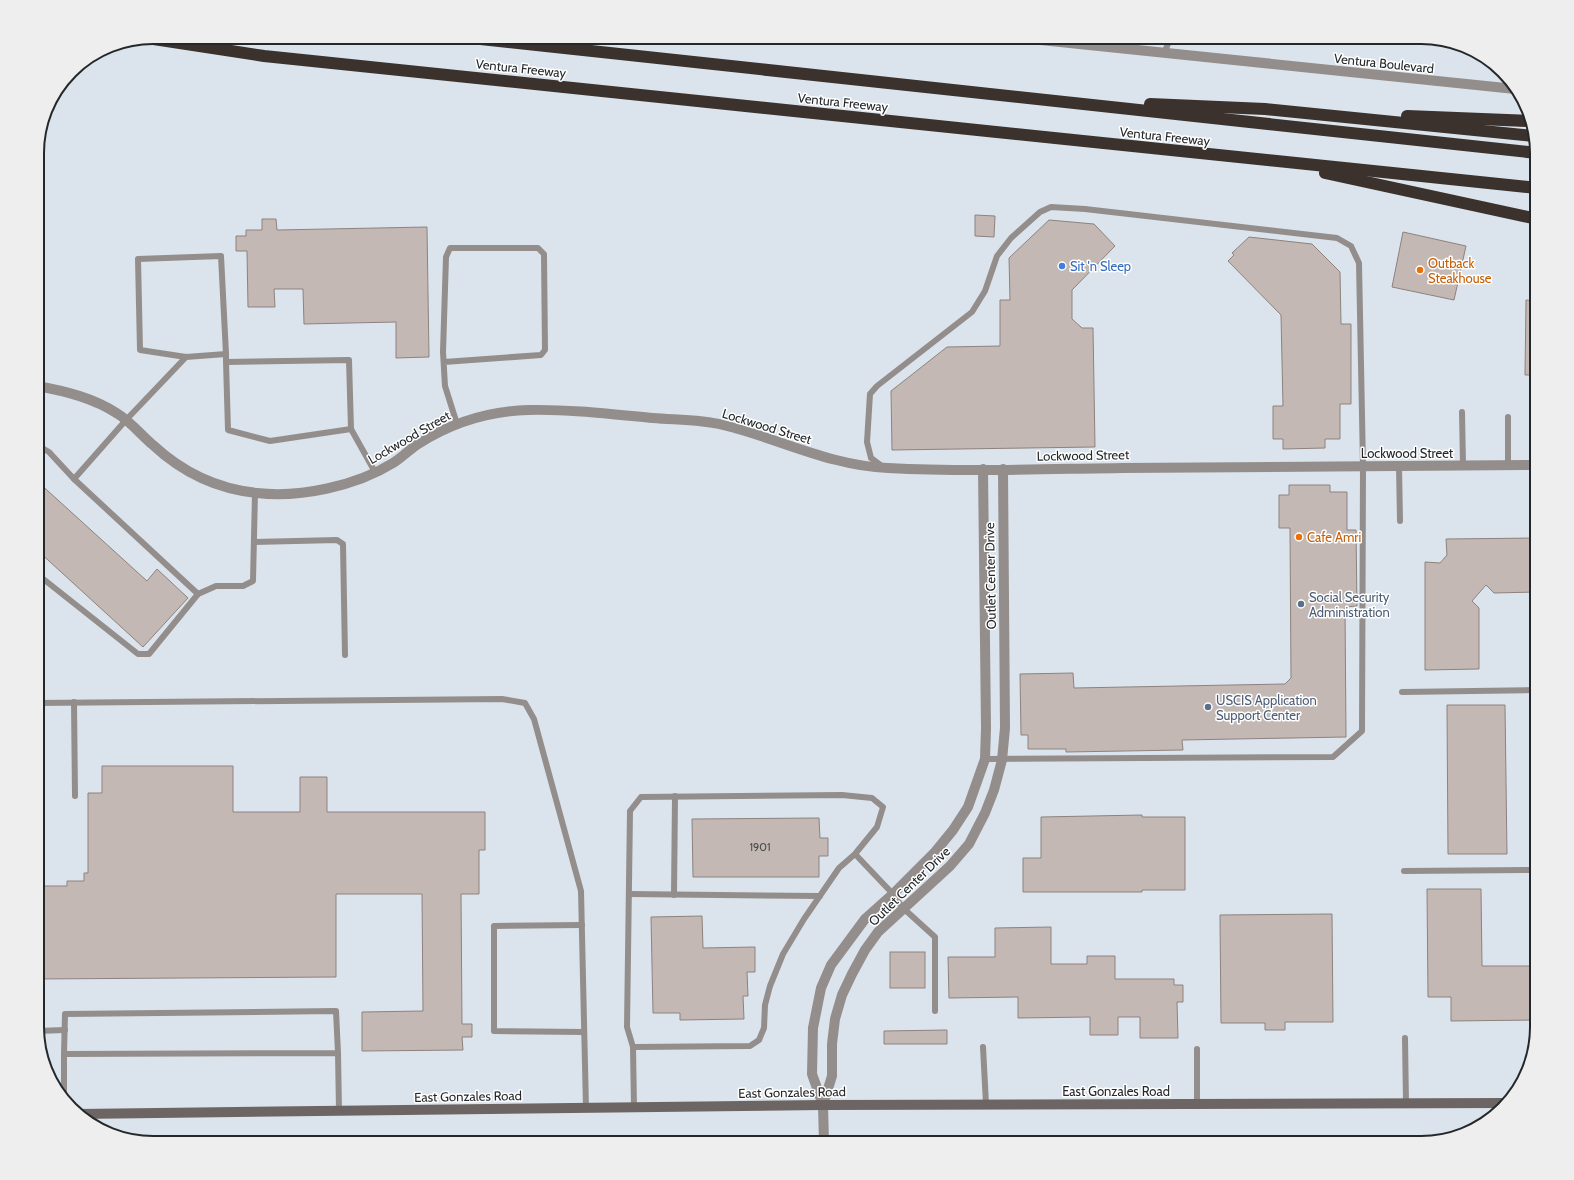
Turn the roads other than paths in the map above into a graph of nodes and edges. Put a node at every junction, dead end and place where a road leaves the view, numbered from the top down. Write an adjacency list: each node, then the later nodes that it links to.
1 (186, 44): 12 (highway, Ventura Freeway)
2 (527, 44): 7 (highway, Ventura Freeway)
3 (1078, 44): 5 (street, Ventura Boulevard)
4 (1168, 44): 5 (lane)
5 (1164, 53): 6 (street, Ventura Boulevard)
6 (1508, 88)
7 (1034, 99): 8 (highway); 11 (highway, Ventura Freeway)
8 (1265, 109): 9 (highway); 10 (highway)
9 (1525, 121)
10 (1528, 136)
11 (1530, 152)
12 (1268, 160): 13 (highway, Ventura Freeway); 14 (highway)
13 (1530, 187)
14 (1530, 217)
15 (226, 354): 16 (lane); 16 (lane); 17 (lane)
16 (186, 357): 22 (lane)
17 (226, 362): 24 (lane); 24 (lane)
18 (444, 362): 18 (lane); 23 (lane)
19 (44, 387): 22 (street, Lockwood Street)
20 (1462, 412): 30 (lane)
21 (1508, 417): 26 (lane)
22 (126, 420): 35 (lane); 36 (street, Lockwood Street)
23 (457, 424): 31 (street, Lockwood Street); 34 (street, Lockwood Street)
24 (351, 429): 34 (lane)
25 (44, 449): 35 (lane)
26 (1508, 465): 27 (street, Lockwood Street); 30 (street, Lockwood Street)
27 (1530, 465)
28 (1363, 466): 29 (street, Lockwood Street); 31 (lane); 33 (street, Lockwood Street); 47 (lane)
29 (1399, 466): 30 (street, Lockwood Street); 37 (lane)
30 (1463, 466)
31 (885, 468): 32 (street, Lockwood Street)
32 (983, 469): 33 (street, Lockwood Street); 46 (street, Outlet Center Drive)
33 (1002, 469): 47 (street, Outlet Center Drive)
34 (375, 472): 36 (street, Lockwood Street)
35 (74, 478): 40 (lane)
36 (255, 493): 38 (lane)
37 (1400, 521)
38 (254, 542): 40 (lane); 41 (lane)
39 (44, 580): 40 (lane)
40 (198, 594)
41 (345, 655)
42 (1530, 690): 43 (lane)
43 (1402, 692)
44 (74, 702): 45 (lane); 48 (lane); 58 (lane)
45 (44, 703)
46 (984, 759): 47 (lane); 54 (street, Outlet Center Drive)
47 (1002, 760): 57 (street, Outlet Center Drive)
48 (75, 796)
49 (675, 796): 50 (lane); 53 (lane); 55 (lane)
50 (855, 854): 54 (lane); 56 (lane)
51 (1530, 870): 52 (lane)
52 (1404, 871)
53 (629, 894): 55 (lane); 64 (lane)
54 (893, 894): 57 (lane); 74 (street, Outlet Center Drive)
55 (674, 895): 56 (lane)
56 (820, 896): 64 (lane)
57 (904, 908): 59 (lane); 74 (street, Outlet Center Drive)
58 (582, 925): 62 (lane); 62 (lane)
59 (935, 1011)
60 (65, 1030): 61 (lane); 67 (lane); 68 (lane)
61 (44, 1031)
62 (584, 1032): 76 (lane)
63 (1405, 1038): 70 (lane)
64 (633, 1047): 75 (lane)
65 (983, 1047): 72 (lane)
66 (1197, 1049): 73 (lane)
67 (338, 1053): 68 (lane); 77 (lane)
68 (64, 1054): 69 (lane)
69 (64, 1089)
70 (1406, 1103): 71 (main road, East Gonzales Road); 73 (main road, East Gonzales Road)
71 (1499, 1103)
72 (986, 1104): 73 (main road, East Gonzales Road); 74 (main road, East Gonzales Road)
73 (1197, 1104)
74 (823, 1105): 75 (main road, East Gonzales Road); 79 (street)
75 (634, 1107): 76 (main road, East Gonzales Road)
76 (586, 1108): 77 (main road, East Gonzales Road)
77 (339, 1111): 78 (main road, East Gonzales Road)
78 (88, 1114)
79 (824, 1136)

